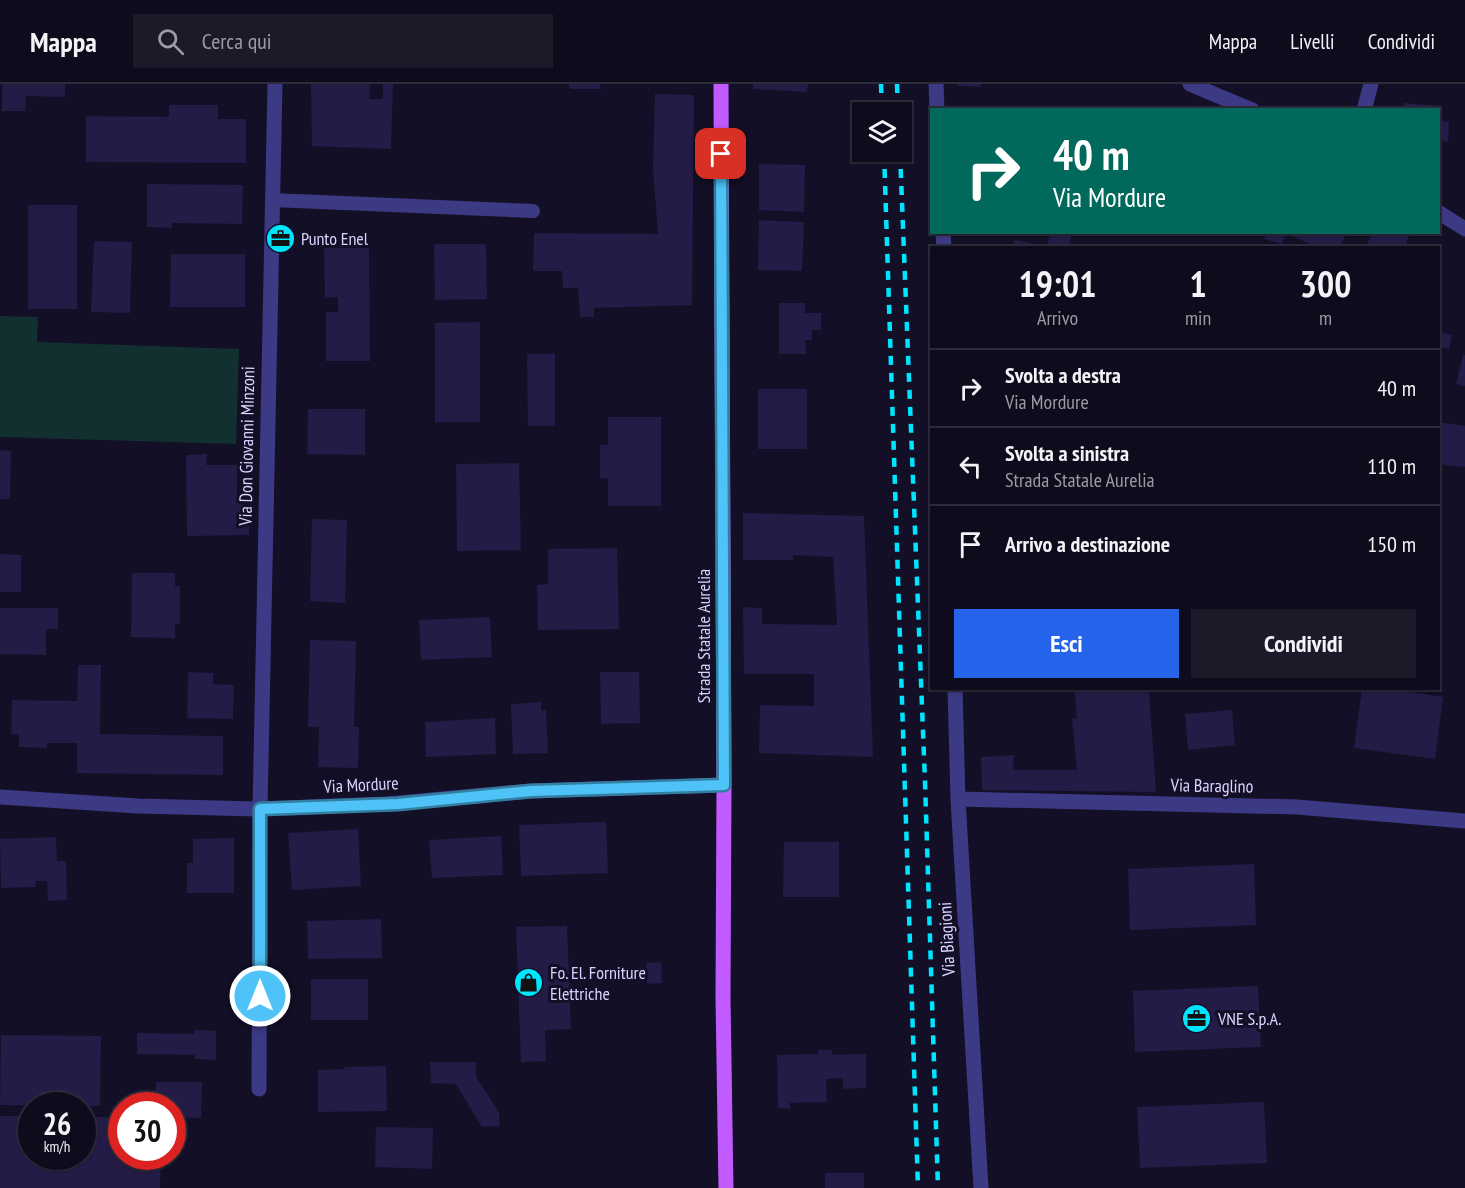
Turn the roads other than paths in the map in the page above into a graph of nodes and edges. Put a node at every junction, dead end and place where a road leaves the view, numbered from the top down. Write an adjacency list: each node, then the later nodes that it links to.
1 (275, 84): 9 (street, Via Don Giovanni Minzoni)
2 (721, 84): 14 (main road, Strada Statale Aurelia)
3 (936, 84): 6 (street)
4 (1190, 84): 7 (street)
5 (1371, 84): 8 (street)
6 (937, 108)
7 (1247, 108)
8 (1365, 108)
9 (272, 200): 10 (lane); 17 (street, Via Don Giovanni Minzoni)
10 (533, 211)
11 (1440, 213): 12 (street)
12 (1465, 229)
13 (955, 690): 16 (street, Via Biagioni)
14 (724, 785): 17 (street, Via Mordure); 20 (main road, Strada Statale Aurelia)
15 (0, 797): 17 (street, Via Mordure)
16 (958, 800): 18 (street, Via Baraglino); 21 (street, Via Biagioni)
17 (260, 809): 19 (street, Via Don Giovanni Minzoni)
18 (1465, 821)
19 (259, 1089)
20 (726, 1188)
21 (981, 1188)

